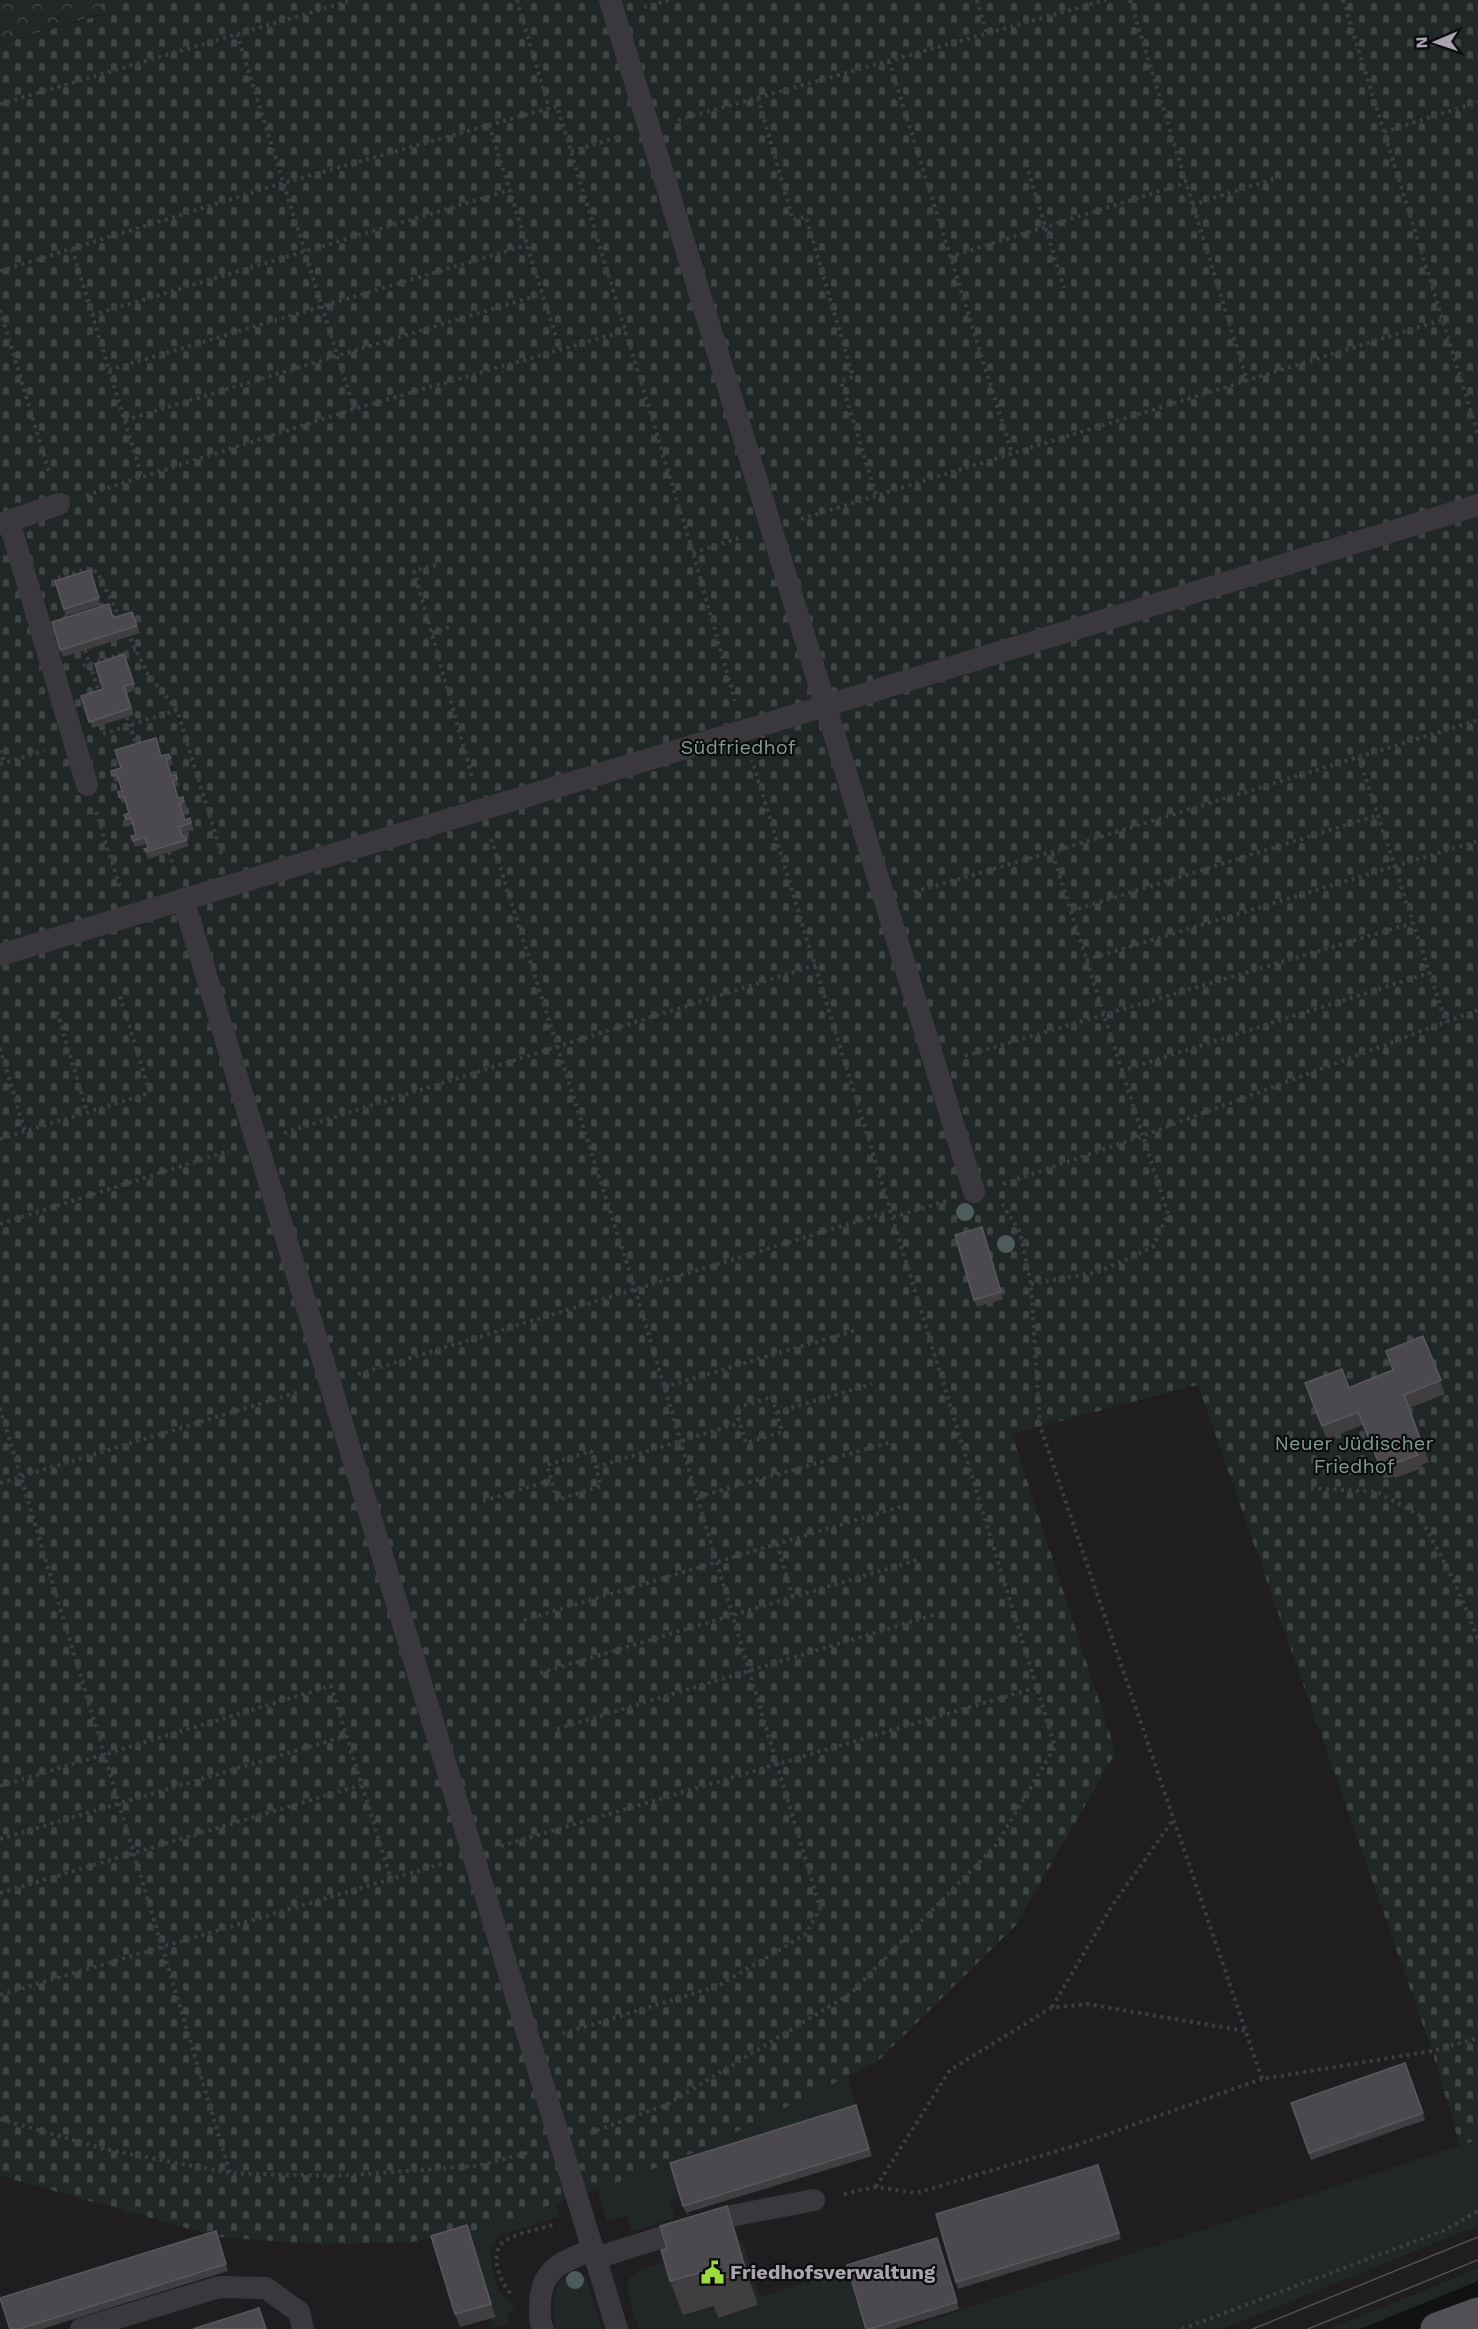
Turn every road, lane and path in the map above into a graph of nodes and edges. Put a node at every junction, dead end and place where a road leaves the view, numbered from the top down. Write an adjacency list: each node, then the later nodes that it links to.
1 (352, 0): 8 (path)
2 (517, 0): 14 (path)
3 (610, 0): 16 (lane)
4 (977, 0): 9 (path)
5 (1106, 0): 9 (path)
6 (1130, 0): 22 (path)
7 (1343, 0): 17 (path)
8 (237, 34): 13 (path); 21 (path)
9 (987, 34): 10 (path)
10 (889, 61): 11 (path); 29 (path)
11 (758, 98): 16 (path); 47 (path)
12 (1478, 102): 17 (path)
13 (0, 104)
14 (549, 108): 15 (path); 18 (path)
15 (489, 125): 21 (path); 23 (path)
16 (649, 128): 18 (path); 51 (lane)
17 (1384, 132): 36 (path)
18 (571, 151): 37 (path)
19 (1026, 164): 25 (path)
20 (1285, 175): 24 (path)
21 (283, 183): 27 (path); 28 (path)
22 (1186, 183): 24 (path); 25 (path)
23 (510, 190): 26 (path); 28 (path)
24 (1192, 205): 41 (path)
25 (1046, 227): 29 (path); 31 (path)
26 (527, 245): 32 (path); 33 (path)
27 (72, 249): 30 (path); 35 (path)
28 (304, 251): 33 (path); 35 (path)
29 (950, 257): 45 (path)
30 (0, 271)
31 (1064, 288)
32 (542, 294): 38 (path); 39 (path)
33 (322, 306): 39 (path); 40 (path)
34 (0, 310): 48 (path)
35 (92, 315): 40 (path)
36 (1442, 320): 41 (path); 44 (path)
37 (625, 331): 38 (path); 52 (path)
38 (560, 349): 42 (path)
39 (338, 356): 42 (path); 43 (path)
40 (109, 370): 43 (path)
41 (1247, 381): 45 (path)
42 (354, 409): 46 (path)
43 (125, 420): 46 (path)
44 (1478, 434)
45 (1012, 453): 47 (path)
46 (142, 477): 48 (path)
47 (876, 495): 51 (path)
48 (59, 504): 50 (lane)
49 (1478, 505): 63 (lane)
50 (4, 523): 70 (lane)
51 (771, 528): 52 (path); 63 (lane)
52 (693, 553): 69 (path)
53 (436, 564): 58 (path)
54 (87, 569): 55 (path)
55 (113, 606): 56 (path); 59 (path)
56 (104, 609)
57 (452, 626): 58 (path)
58 (432, 633): 76 (path)
59 (137, 649): 61 (path); 64 (path)
60 (84, 650): 62 (path)
61 (99, 661)
62 (100, 697)
63 (825, 706): 69 (lane); 85 (lane)
64 (177, 711): 67 (path); 83 (path)
65 (127, 717): 67 (path)
66 (1478, 720): 73 (path)
67 (130, 725): 68 (path); 72 (path)
68 (119, 729)
69 (743, 730): 76 (lane); 91 (path)
70 (75, 743): 74 (path); 75 (lane)
71 (0, 750): 74 (path)
72 (138, 750)
73 (1359, 758): 77 (path); 80 (path)
74 (2, 764)
75 (87, 785): 87 (path)
76 (482, 809): 83 (lane); 98 (path)
77 (1378, 815): 81 (path); 86 (path)
78 (1478, 841): 81 (path)
79 (169, 852): 82 (path)
80 (1052, 852): 85 (path); 86 (path)
81 (1394, 866): 88 (path); 90 (path)
82 (174, 867)
83 (231, 885): 84 (lane)
84 (183, 899): 87 (lane); 106 (lane)
85 (885, 901): 100 (lane)
86 (1071, 911): 90 (path)
87 (129, 916): 89 (lane)
88 (1413, 923): 92 (path); 96 (path)
89 (0, 954)
90 (1086, 960): 96 (path)
91 (816, 965): 98 (path); 108 (path)
92 (1430, 973): 97 (path); 101 (path)
93 (119, 993): 102 (path)
94 (1478, 1010): 97 (path)
95 (57, 1012): 102 (path)
96 (1104, 1016): 100 (path); 101 (path)
97 (1446, 1023): 104 (path)
98 (558, 1047): 106 (path); 112 (path)
99 (0, 1048): 103 (path)
100 (935, 1065): 107 (lane)
101 (1121, 1071): 104 (path)
102 (87, 1112): 103 (path)
103 (25, 1132): 105 (path)
104 (1142, 1136): 107 (path); 111 (path)
105 (0, 1140)
106 (257, 1142): 110 (path); 114 (lane)
107 (983, 1190): 109 (path); 111 (path)
108 (891, 1211): 109 (path); 112 (path)
109 (893, 1217): 140 (path)
110 (0, 1224)
111 (1031, 1284): 148 (path)
112 (634, 1289): 114 (path); 116 (path)
113 (856, 1330): 116 (path)
114 (331, 1382): 123 (path); 151 (lane)
115 (872, 1384): 118 (path)
116 (664, 1387): 120 (path)
117 (0, 1408): 123 (path)
118 (777, 1412): 119 (path); 119 (path)
119 (740, 1423): 120 (path)
120 (681, 1441): 122 (path); 127 (path)
121 (891, 1442): 127 (path)
122 (596, 1467): 124 (path); 124 (path)
123 (21, 1477): 125 (path); 143 (path)
124 (552, 1480): 128 (path)
125 (0, 1483)
126 (1311, 1488): 137 (path)
127 (698, 1497): 132 (path)
128 (483, 1501)
129 (903, 1506): 130 (path)
130 (777, 1544): 132 (path); 133 (path)
131 (920, 1559): 133 (path)
132 (717, 1561): 135 (path); 136 (path)
133 (793, 1598): 135 (path)
134 (937, 1614): 138 (path)
135 (734, 1616): 138 (path); 139 (path)
136 (524, 1620)
137 (1478, 1639)
138 (750, 1671): 141 (path); 144 (path)
139 (540, 1673)
140 (1038, 1687): 144 (path); 162 (path)
141 (557, 1729)
142 (346, 1736): 143 (path); 145 (path); 147 (path)
143 (104, 1755): 146 (path); 147 (path)
144 (778, 1763): 151 (path); 159 (path)
145 (362, 1785): 150 (path); 152 (path)
146 (0, 1786)
147 (119, 1803): 149 (path); 150 (path)
148 (1173, 1819): 156 (path); 157 (path)
149 (0, 1839)
150 (134, 1852): 153 (path); 154 (path)
151 (474, 1854): 152 (path); 159 (lane)
152 (391, 1879): 154 (path)
153 (0, 1893)
154 (162, 1948): 155 (path); 163 (path)
155 (0, 1995)
156 (1051, 2008): 157 (path); 164 (path)
157 (1246, 2031): 160 (path)
158 (1478, 2038): 160 (path)
159 (532, 2043): 162 (lane)
160 (1262, 2079): 164 (path)
161 (0, 2120): 163 (path)
162 (562, 2144): 163 (path); 168 (lane)
163 (230, 2173)
164 (876, 2187): 165 (path)
165 (814, 2200): 168 (lane)
166 (1478, 2211): 175 (path)
167 (557, 2223): 169 (path)
168 (595, 2254): 171 (lane); 174 (lane)
169 (514, 2296)
170 (1478, 2314): 176 (main road)
171 (534, 2327)
172 (81, 2329): 173 (lane)
173 (303, 2329)
174 (617, 2329)
175 (1182, 2329)
176 (1437, 2329)

